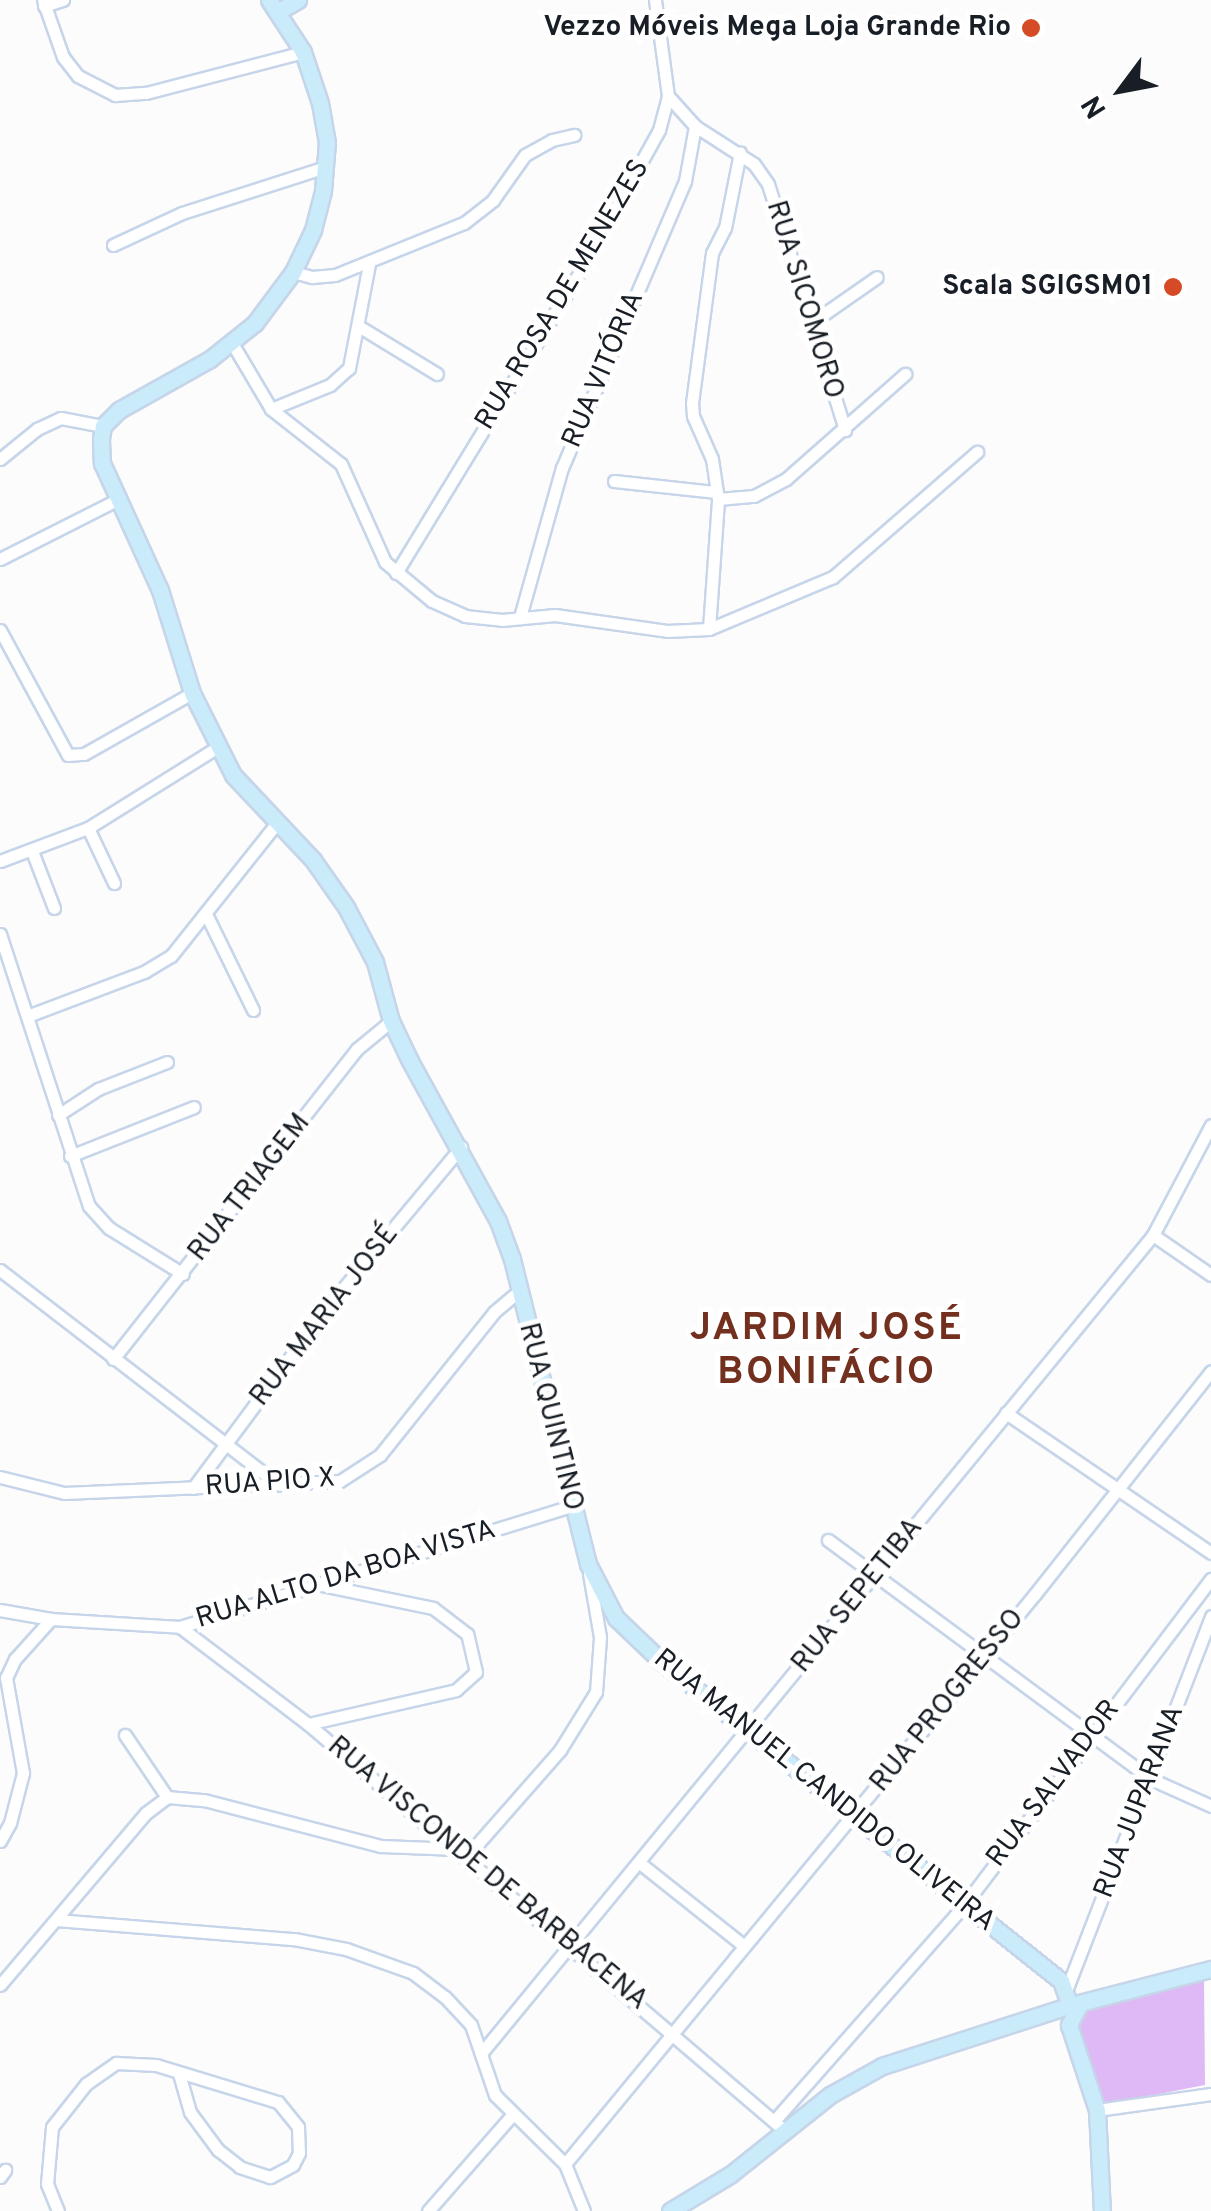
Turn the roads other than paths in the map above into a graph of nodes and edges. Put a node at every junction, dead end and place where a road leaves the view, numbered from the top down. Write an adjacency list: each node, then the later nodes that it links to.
1 (63, 0): 4 (street)
2 (298, 0): 5 (main road)
3 (654, 0): 7 (street, RUA ROSA DE MENEZES)
4 (43, 3): 6 (street)
5 (274, 6): 6 (main road)
6 (303, 52): 11 (main road)
7 (668, 96): 8 (street, RUA SICOMORO); 30 (street, RUA ROSA DE MENEZES)
8 (695, 126): 10 (street, RUA SICOMORO); 31 (street, RUA VITÓRIA)
9 (574, 135): 13 (street)
10 (740, 152): 16 (street, RUA SICOMORO); 27 (street)
11 (325, 167): 12 (street); 14 (main road)
12 (113, 245)
13 (369, 264): 14 (street); 17 (street)
14 (292, 272): 18 (main road)
15 (876, 277): 16 (street)
16 (812, 323): 23 (street, RUA SICOMORO)
17 (360, 328): 19 (street); 21 (street)
18 (232, 343): 21 (street); 22 (main road)
19 (437, 374)
20 (904, 374): 23 (street)
21 (271, 409): 30 (street)
22 (103, 426): 25 (street); 28 (main road, RUA QUINTINO)
23 (845, 430): 27 (street)
24 (976, 452): 32 (street)
25 (0, 459)
26 (614, 481): 27 (street)
27 (717, 496): 32 (street)
28 (117, 500): 29 (street); 34 (main road, RUA QUINTINO)
29 (0, 559)
30 (396, 573): 31 (street)
31 (520, 617): 32 (street)
32 (709, 629)
33 (0, 630): 34 (street)
34 (192, 693): 35 (main road, RUA QUINTINO)
35 (216, 748): 36 (main road, RUA QUINTINO); 37 (street)
36 (276, 824): 42 (street); 46 (main road, RUA QUINTINO)
37 (88, 828): 38 (street); 40 (street)
38 (32, 851): 39 (street); 41 (street)
39 (0, 861)
40 (114, 883)
41 (54, 908)
42 (206, 914): 44 (street); 45 (street)
43 (0, 934): 45 (street)
44 (253, 1010)
45 (30, 1015): 49 (street)
46 (391, 1020): 51 (main road, RUA QUINTINO); 55 (street, RUA TRIAGEM)
47 (168, 1062): 49 (street)
48 (194, 1106): 52 (street)
49 (58, 1115): 52 (street)
50 (1211, 1125): 53 (street, RUA SEPETIBA)
51 (460, 1147): 57 (main road, RUA QUINTINO); 61 (street, RUA MARIA JOSÉ)
52 (70, 1156): 55 (street)
53 (1154, 1234): 56 (street); 60 (street, RUA SEPETIBA)
54 (0, 1270): 58 (street)
55 (183, 1274): 58 (street, RUA TRIAGEM)
56 (1211, 1275)
57 (519, 1291): 63 (street, RUA PIO X); 66 (main road, RUA QUINTINO)
58 (113, 1360): 61 (street)
59 (1211, 1371): 65 (street, RUA PROGRESSO)
60 (1006, 1413): 65 (street); 70 (street, RUA SEPETIBA)
61 (225, 1445): 63 (street); 64 (street, RUA MARIA JOSÉ)
62 (0, 1477): 64 (street, RUA PIO X)
63 (279, 1485): 64 (street, RUA PIO X)
64 (192, 1488)
65 (1118, 1490): 68 (street); 77 (street, RUA PROGRESSO)
66 (572, 1506): 69 (main road, RUA QUINTINO); 72 (street, RUA ALTO DA BOA VISTA)
67 (828, 1540): 70 (street)
68 (1211, 1553)
69 (588, 1564): 79 (main road, RUA MANUEL CANDIDO OLIVEIRA); 87 (street, RUA QUINTINO)
70 (875, 1575): 77 (street); 79 (street, RUA SEPETIBA)
71 (1211, 1579): 81 (street, RUA SALVADOR)
72 (313, 1583): 76 (street, RUA ALTO DA BOA VISTA); 78 (street)
73 (0, 1610): 75 (street, RUA ALTO DA BOA VISTA)
74 (1211, 1616): 82 (street, RUA JUPARANA)
75 (51, 1619): 76 (street, RUA ALTO DA BOA VISTA); 86 (street)
76 (180, 1627): 78 (street, RUA VISCONDE DE BARBACENA)
77 (984, 1656): 81 (street); 85 (street, RUA PROGRESSO)
78 (308, 1724): 87 (street, RUA VISCONDE DE BARBACENA)
79 (751, 1730): 85 (main road, RUA MANUEL CANDIDO OLIVEIRA); 88 (street, RUA SEPETIBA)
80 (125, 1734): 83 (street)
81 (1091, 1734): 82 (street); 89 (street, RUA SALVADOR)
82 (1150, 1779): 84 (street); 95 (street, RUA JUPARANA)
83 (167, 1797): 87 (street); 90 (street)
84 (1211, 1806)
85 (853, 1817): 89 (main road, RUA MANUEL CANDIDO OLIVEIRA); 92 (street, RUA PROGRESSO)
86 (0, 1841)
87 (462, 1853): 91 (street, RUA VISCONDE DE BARBACENA)
88 (641, 1864): 91 (street, RUA SEPETIBA); 92 (street)
89 (965, 1904): 95 (main road, RUA MANUEL CANDIDO OLIVEIRA); 105 (street, RUA SALVADOR)
90 (56, 1920): 94 (street); 100 (street)
91 (573, 1946): 98 (street, RUA VISCONDE DE BARBACENA); 100 (street, RUA SEPETIBA)
92 (744, 1946): 98 (street, RUA PROGRESSO)
93 (1207, 1974): 96 (main road)
94 (0, 1985)
95 (1067, 1988): 96 (main road)
96 (1076, 2004): 97 (main road); 99 (main road)
97 (1032, 2018): 99 (main road); 105 (main road)
98 (675, 2033): 105 (street, RUA VISCONDE DE BARBACENA); 106 (street, RUA PROGRESSO)
99 (1072, 2040): 103 (main road)
100 (483, 2051): 104 (street)
101 (179, 2074): 101 (street); 107 (street)
102 (1211, 2094): 103 (street)
103 (1096, 2110): 111 (main road)
104 (512, 2114): 106 (street); 108 (street)
105 (780, 2126): 110 (main road)
106 (565, 2164): 109 (street)
107 (58, 2211)
108 (428, 2211)
109 (584, 2211)
110 (670, 2211)
111 (1102, 2211)

